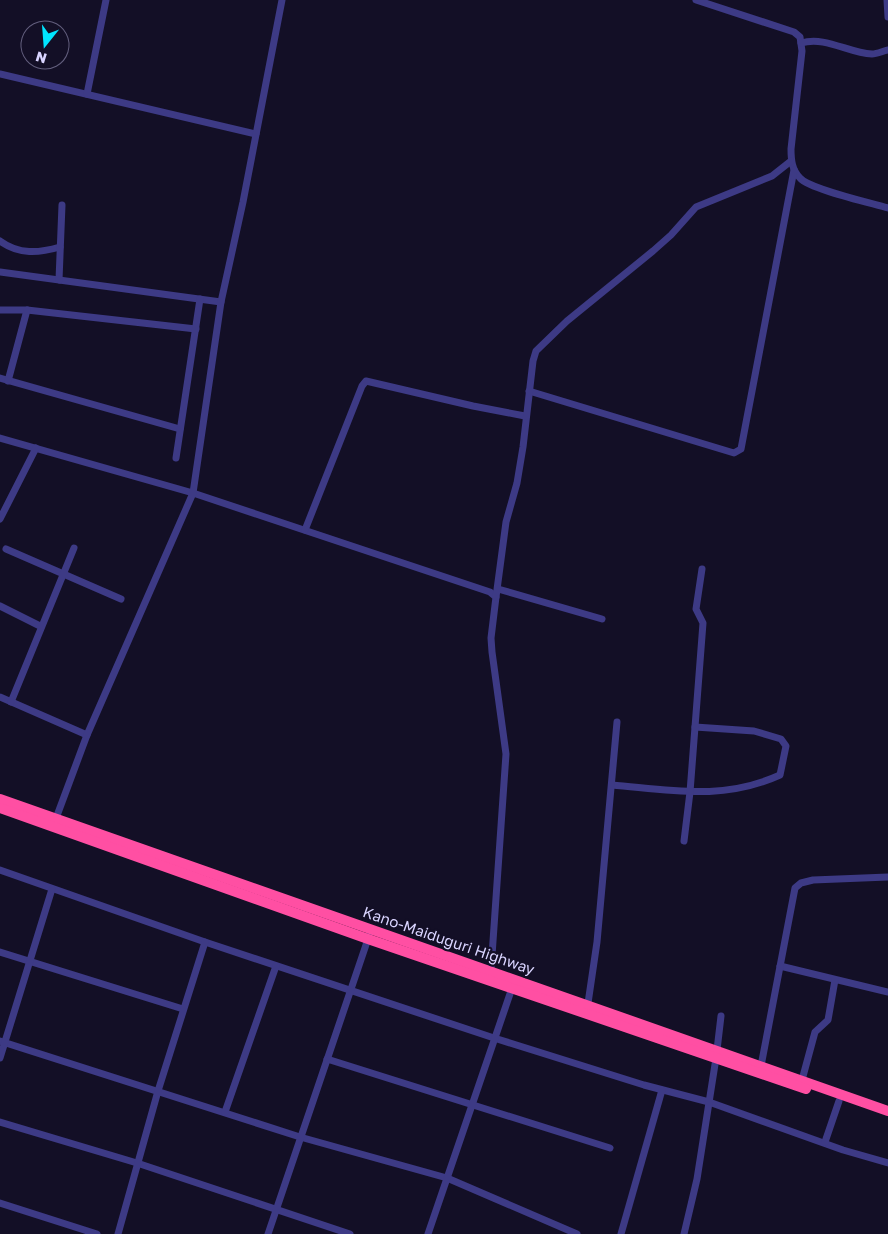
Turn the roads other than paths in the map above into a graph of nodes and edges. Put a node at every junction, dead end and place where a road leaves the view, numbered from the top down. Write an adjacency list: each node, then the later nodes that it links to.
1 (106, 0): 9 (street)
2 (282, 0): 10 (street)
3 (696, 0): 6 (street)
4 (887, 0): 5 (street)
5 (888, 17)
6 (801, 43): 7 (street); 11 (street)
7 (887, 48)
8 (0, 74): 9 (street)
9 (87, 94): 10 (street)
10 (256, 134): 20 (street)
11 (791, 161): 12 (street); 26 (street)
12 (794, 170): 14 (street); 26 (street)
13 (62, 205): 16 (street)
14 (888, 208)
15 (0, 241): 16 (street)
16 (60, 247): 18 (street)
17 (0, 272): 18 (street)
18 (59, 280): 19 (street)
19 (200, 299): 20 (street); 23 (street)
20 (221, 302): 32 (street)
21 (0, 310): 22 (street)
22 (27, 310): 23 (street); 25 (street)
23 (196, 328): 28 (street)
24 (0, 378): 25 (street)
25 (8, 381): 28 (street)
26 (528, 391): 27 (street)
27 (525, 416): 34 (street); 39 (street)
28 (180, 429): 31 (street)
29 (0, 438): 30 (street)
30 (36, 448): 32 (street); 33 (street)
31 (176, 458)
32 (193, 493): 34 (street); 48 (street)
33 (0, 519)
34 (305, 530): 39 (street)
35 (74, 548): 38 (street)
36 (6, 549): 38 (street)
37 (702, 569): 47 (street)
38 (63, 573): 40 (street); 43 (street)
39 (497, 593): 42 (street); 64 (street)
40 (121, 599)
41 (0, 606): 43 (street)
42 (602, 619)
43 (40, 626): 45 (street)
44 (0, 697): 45 (street)
45 (11, 702): 48 (street)
46 (618, 722): 49 (street)
47 (695, 727): 50 (street); 50 (street)
48 (88, 735): 53 (street)
49 (612, 785): 50 (street); 70 (street)
50 (690, 792): 54 (street)
51 (0, 800): 53 (highway, Kano-Maiduguri Highway)
52 (0, 808): 53 (highway, Kano-Maiduguri Highway)
53 (55, 823): 58 (highway, Kano-Maiduguri Highway)
54 (684, 841)
55 (0, 870): 57 (street)
56 (888, 877): 63 (street)
57 (52, 889): 59 (street); 61 (street)
58 (370, 934): 64 (highway, Kano-Maiduguri Highway); 66 (highway, Kano-Maiduguri Highway); 67 (street)
59 (205, 942): 62 (street); 69 (street)
60 (0, 952): 61 (street)
61 (30, 962): 69 (street); 73 (street)
62 (276, 966): 67 (street); 85 (street)
63 (780, 966): 65 (street); 77 (street)
64 (491, 970): 70 (highway, Kano-Maiduguri Highway)
65 (835, 980): 68 (street); 78 (street)
66 (512, 988): 70 (highway, Kano-Maiduguri Highway); 72 (street)
67 (351, 990): 72 (street); 76 (street)
68 (888, 992)
69 (183, 1009): 80 (street)
70 (587, 1009): 74 (highway, Kano-Maiduguri Highway)
71 (721, 1016): 74 (street)
72 (494, 1038): 79 (street); 83 (street)
73 (3, 1041): 75 (street); 80 (street)
74 (716, 1054): 77 (highway, Kano-Maiduguri Highway); 81 (highway, Kano-Maiduguri Highway); 82 (street)
75 (0, 1058)
76 (327, 1059): 83 (street); 88 (street)
77 (761, 1066): 78 (highway, Kano-Maiduguri Highway)
78 (802, 1080): 84 (highway, Kano-Maiduguri Highway)
79 (662, 1090): 82 (street); 102 (street)
80 (158, 1091): 85 (street); 91 (street)
81 (839, 1100): 86 (highway, Kano-Maiduguri Highway); 89 (street)
82 (709, 1102): 89 (street); 103 (street)
83 (472, 1106): 90 (street); 93 (street)
84 (888, 1111)
85 (225, 1112): 88 (street)
86 (888, 1118)
87 (0, 1122): 91 (street)
88 (300, 1137): 93 (street); 95 (street)
89 (825, 1142): 92 (street)
90 (610, 1148)
91 (137, 1163): 95 (street); 97 (street)
92 (888, 1163)
93 (447, 1178): 100 (street); 101 (street)
94 (0, 1203): 96 (street)
95 (276, 1210): 98 (street); 99 (street)
96 (97, 1234)
97 (118, 1234)
98 (268, 1234)
99 (350, 1234)
100 (428, 1234)
101 (577, 1234)
102 (621, 1234)
103 (684, 1234)

